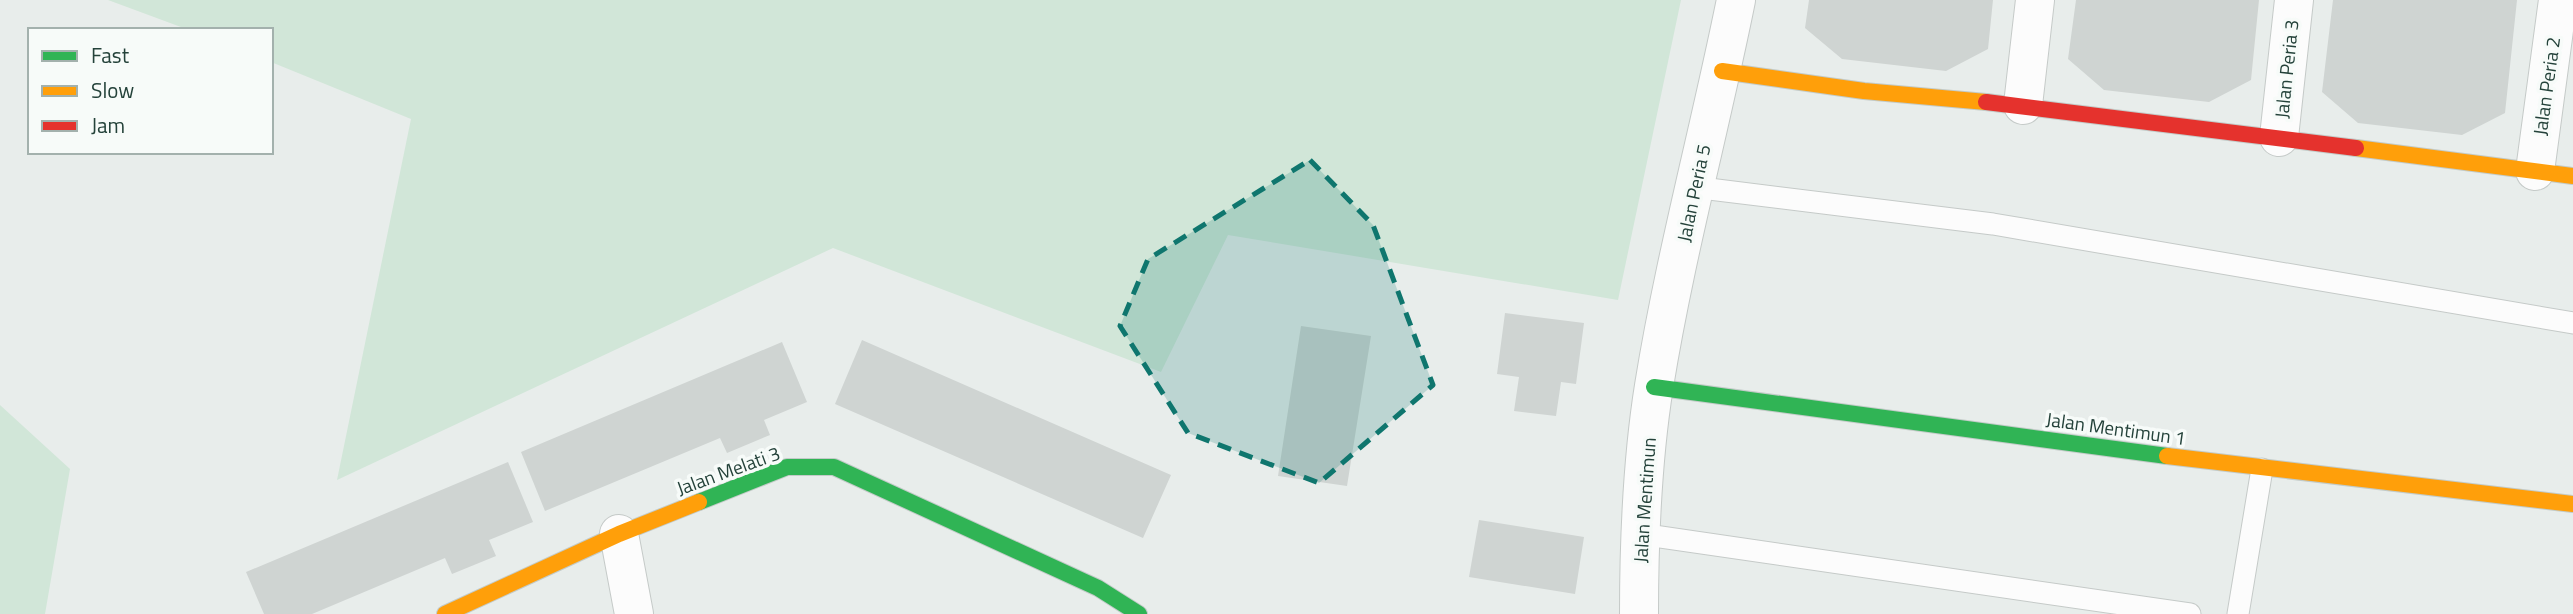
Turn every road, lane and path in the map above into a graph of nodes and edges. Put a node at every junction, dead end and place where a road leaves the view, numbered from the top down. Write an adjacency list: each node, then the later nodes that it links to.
1 (1736, 0): 5 (street, Jalan Peria 5)
2 (2035, 0): 6 (street)
3 (2294, 0): 7 (street, Jalan Peria 3)
4 (2558, 0): 8 (street, Jalan Peria 2)
5 (1722, 71): 6 (street); 10 (street, Jalan Peria 5)
6 (2023, 105): 7 (street)
7 (2278, 137): 8 (street)
8 (2535, 171): 9 (street)
9 (2573, 176)
10 (1693, 187): 11 (lane); 12 (street, Jalan Peria 5)
11 (2573, 323)
12 (1654, 387): 13 (street, Jalan Mentimun 1); 16 (street, Jalan Mentimun)
13 (2262, 469): 14 (street, Jalan Mentimun 1); 22 (lane)
14 (2573, 504)
15 (620, 534): 17 (street, Jalan Melati 3); 18 (street); 19 (street, Jalan Melati 3)
16 (1640, 534): 20 (street, Jalan Mentimun); 21 (lane)
17 (445, 614)
18 (634, 614)
19 (1139, 614)
20 (1639, 614)
21 (2190, 614)
22 (2238, 614)

